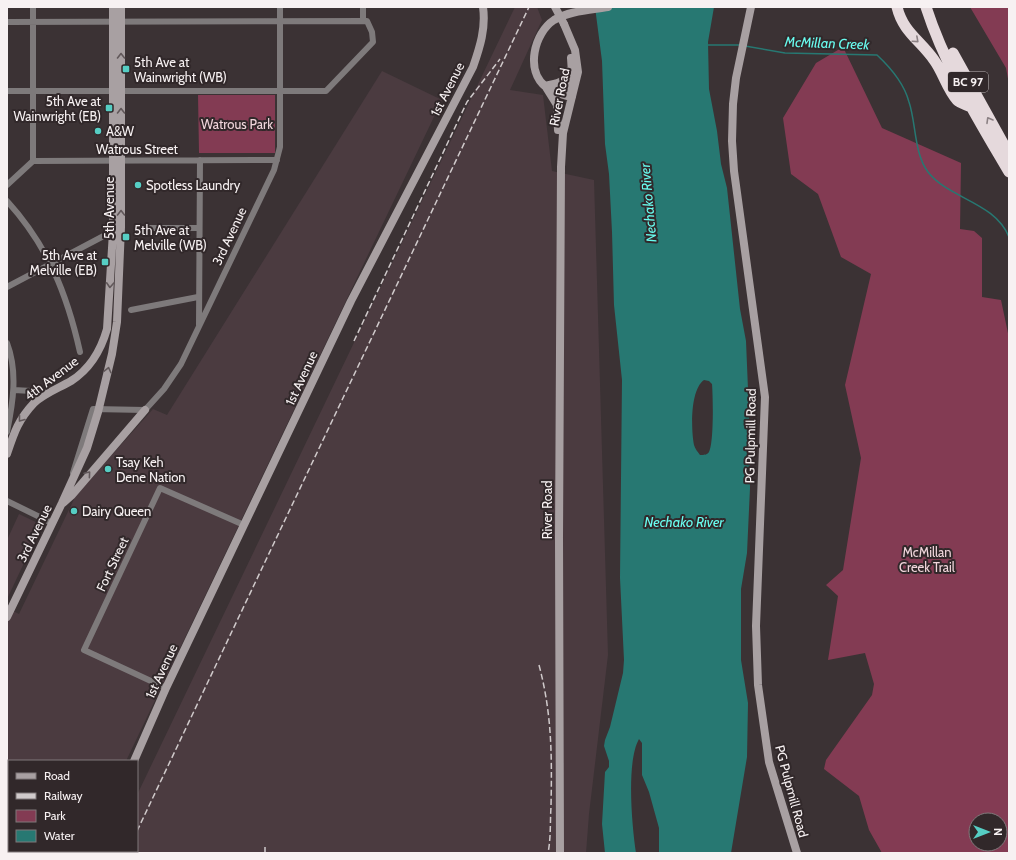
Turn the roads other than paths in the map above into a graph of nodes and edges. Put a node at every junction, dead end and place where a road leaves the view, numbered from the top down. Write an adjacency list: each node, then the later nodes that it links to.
1 (32, 7): 19 (street)
2 (113, 7): 20 (main road, 5th Avenue)
3 (121, 7): 20 (main road, 5th Avenue)
4 (280, 7): 16 (street, 3rd Avenue)
5 (363, 7): 17 (street)
6 (483, 7): 61 (main road, 1st Avenue)
7 (556, 7): 21 (main road, River Road, bridge)
8 (608, 7): 23 (main road)
9 (746, 7): 15 (main road)
10 (751, 7): 15 (main road)
11 (756, 7): 15 (main road)
12 (897, 7): 29 (highway, one-way to 29)
13 (926, 7): 29 (highway, BC 97)
14 (934, 7): 31 (highway, BC 97, one-way to 14)
15 (749, 19): 67 (main road, PG Pulpmill Road)
16 (280, 21): 17 (street); 20 (street); 27 (street, 3rd Avenue)
17 (363, 21): 27 (street)
18 (7, 22): 19 (street)
19 (32, 22): 20 (street); 25 (street)
20 (117, 22): 26 (main road, 5th Avenue)
21 (568, 33): 22 (main road, River Road); 28 (main road, River Road)
22 (570, 51): 23 (main road); 28 (main road, River Road)
23 (545, 86): 28 (main road); 30 (main road)
24 (7, 91): 25 (street)
25 (33, 91): 26 (street); 32 (street)
26 (117, 91): 27 (street); 33 (main road, 5th Avenue)
27 (280, 91): 35 (street, 3rd Avenue)
28 (570, 96): 30 (main road, River Road); 36 (main road, River Road)
29 (971, 108): 37 (highway, BC 97)
30 (558, 130): 36 (main road, River Road)
31 (1009, 154)
32 (33, 160): 33 (street, Watrous Street); 38 (street)
33 (117, 160): 34 (street, Watrous Street); 40 (main road, 5th Avenue, one-way to 33); 43 (main road, 5th Avenue)
34 (200, 160): 35 (street, Watrous Street); 42 (street)
35 (276, 160): 48 (street, 3rd Avenue)
36 (561, 167): 66 (main road, River Road)
37 (1009, 172)
38 (7, 185)
39 (7, 202): 44 (street)
40 (121, 227): 43 (street); 54 (main road, 5th Avenue, one-way to 40)
41 (140, 228): 42 (street)
42 (198, 228): 46 (street)
43 (113, 232): 44 (street); 50 (main road, 5th Avenue, one-way to 50)
44 (50, 264): 45 (street); 51 (street)
45 (7, 287)
46 (198, 297): 47 (street); 48 (street)
47 (131, 310)
48 (199, 328): 55 (street, 3rd Avenue)
49 (7, 343): 52 (street, 4th Avenue)
50 (102, 344): 53 (main road, 4th Avenue)
51 (80, 352)
52 (14, 390): 53 (street); 56 (street, 4th Avenue)
53 (49, 392): 57 (main road, 4th Avenue, one-way to 57)
54 (99, 408): 55 (street); 59 (main road, 5th Avenue)
55 (145, 410): 59 (main road, one-way to 55)
56 (7, 432)
57 (7, 454)
58 (7, 502): 60 (street)
59 (62, 503): 60 (main road, 3rd Avenue)
60 (52, 523): 62 (main road, 3rd Avenue)
61 (244, 525): 64 (main road, 1st Avenue); 64 (street, Fort Street)
62 (10, 604): 63 (main road, 3rd Avenue)
63 (7, 617)
64 (166, 688): 65 (main road, 1st Avenue)
65 (134, 760)
66 (560, 853)
67 (797, 853)

